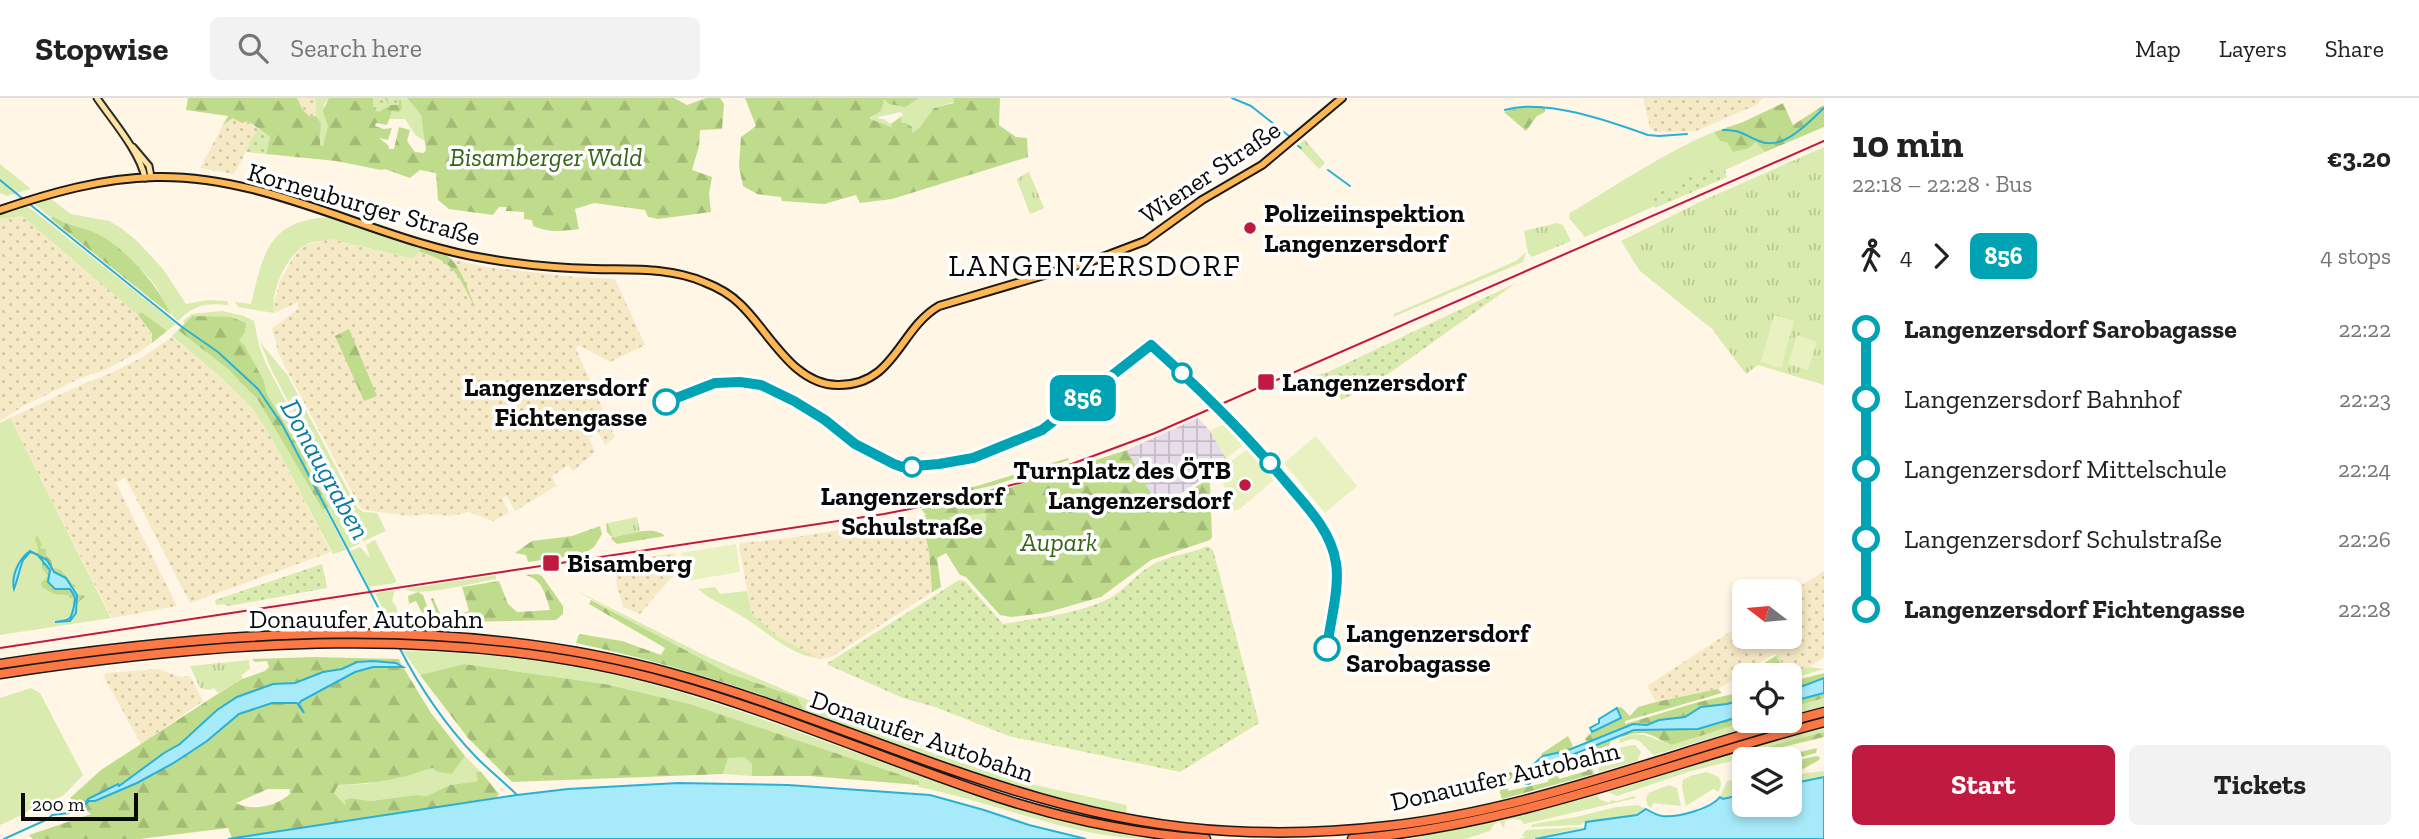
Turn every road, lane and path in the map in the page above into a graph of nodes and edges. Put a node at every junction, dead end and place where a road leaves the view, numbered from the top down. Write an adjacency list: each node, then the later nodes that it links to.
1 (97, 98): 3 (main road)
2 (1342, 98): 5 (main road, Wiener Straße)
3 (148, 177): 4 (main road, Korneuburger Straße); 5 (main road, Korneuburger Straße)
4 (0, 210)
5 (1090, 261)
6 (0, 664): 8 (highway, Donauufer Autobahn)
7 (0, 674): 10 (highway, Donauufer Autobahn)
8 (1824, 712)
9 (1824, 722): 11 (highway, Donauufer Autobahn)
10 (1206, 839)
11 (1352, 839)

